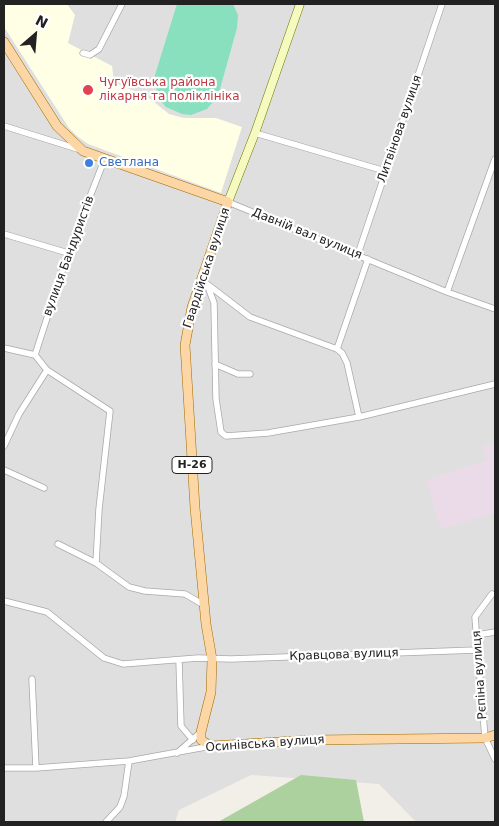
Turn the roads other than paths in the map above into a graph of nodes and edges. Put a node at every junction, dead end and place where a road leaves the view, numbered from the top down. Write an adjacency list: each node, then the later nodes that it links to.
1 (122, 4): 5 (street)
2 (300, 4): 7 (street, Гвардійська вулиця)
3 (442, 4): 11 (street, Литвінова вулиця)
4 (4, 42): 8 (main road)
5 (82, 53)
6 (4, 126): 8 (street, Давній вал вулиця)
7 (255, 133): 11 (street); 12 (street, Гвардійська вулиця)
8 (83, 151): 9 (main road, Давній вал вулиця)
9 (105, 158): 12 (main road, Давній вал вулиця); 14 (street, вулиця Бандуристів)
10 (495, 159): 18 (street)
11 (385, 171): 15 (street, Литвінова вулиця)
12 (228, 202): 15 (street, Давній вал вулиця); 17 (main road, Гвардійська вулиця / Н-26)
13 (4, 234): 14 (street)
14 (68, 253): 22 (street, вулиця Бандуристів)
15 (358, 254): 16 (street, Давній вал вулиця)
16 (368, 259): 18 (street, Давній вал вулиця); 21 (street)
17 (204, 282): 21 (street); 23 (street); 35 (main road, Гвардійська вулиця / Н-26)
18 (447, 292): 19 (street, Давній вал вулиця)
19 (495, 309)
20 (4, 348): 22 (street)
21 (337, 349): 27 (street)
22 (35, 355): 24 (street)
23 (215, 364): 25 (street); 27 (street)
24 (47, 370): 28 (street); 32 (street)
25 (250, 374)
26 (495, 384): 27 (street)
27 (360, 417)
28 (4, 446)
29 (4, 470): 30 (street)
30 (44, 488)
31 (58, 544): 32 (street)
32 (96, 563): 35 (street)
33 (492, 594): 37 (street, Рєпіна вулиця)
34 (4, 601): 40 (street, Кравцова вулиця)
35 (204, 605): 39 (main road, Гвардійська вулиця / Н-26)
36 (495, 632): 37 (street)
37 (477, 635): 38 (street, Рєпіна вулиця)
38 (476, 650): 39 (street, Кравцова вулиця); 44 (street, Рєпіна вулиця)
39 (212, 659): 40 (street, Кравцова вулиця); 42 (main road, Гвардійська вулиця / Н-26)
40 (179, 660): 45 (street)
41 (32, 679): 51 (street)
42 (201, 732): 45 (street); 46 (main road)
43 (495, 735): 44 (main road, Осинівська вулиця)
44 (485, 738): 46 (main road, Осинівська вулиця); 48 (street, Рєпіна вулиця)
45 (193, 740): 47 (street)
46 (210, 746): 47 (street, Осинівська вулиця)
47 (176, 754): 49 (street, Осинівська вулиця)
48 (495, 759)
49 (128, 761): 51 (street, Осинівська вулиця); 52 (street)
50 (4, 768): 51 (street, Осинівська вулиця)
51 (36, 768)
52 (106, 822)

